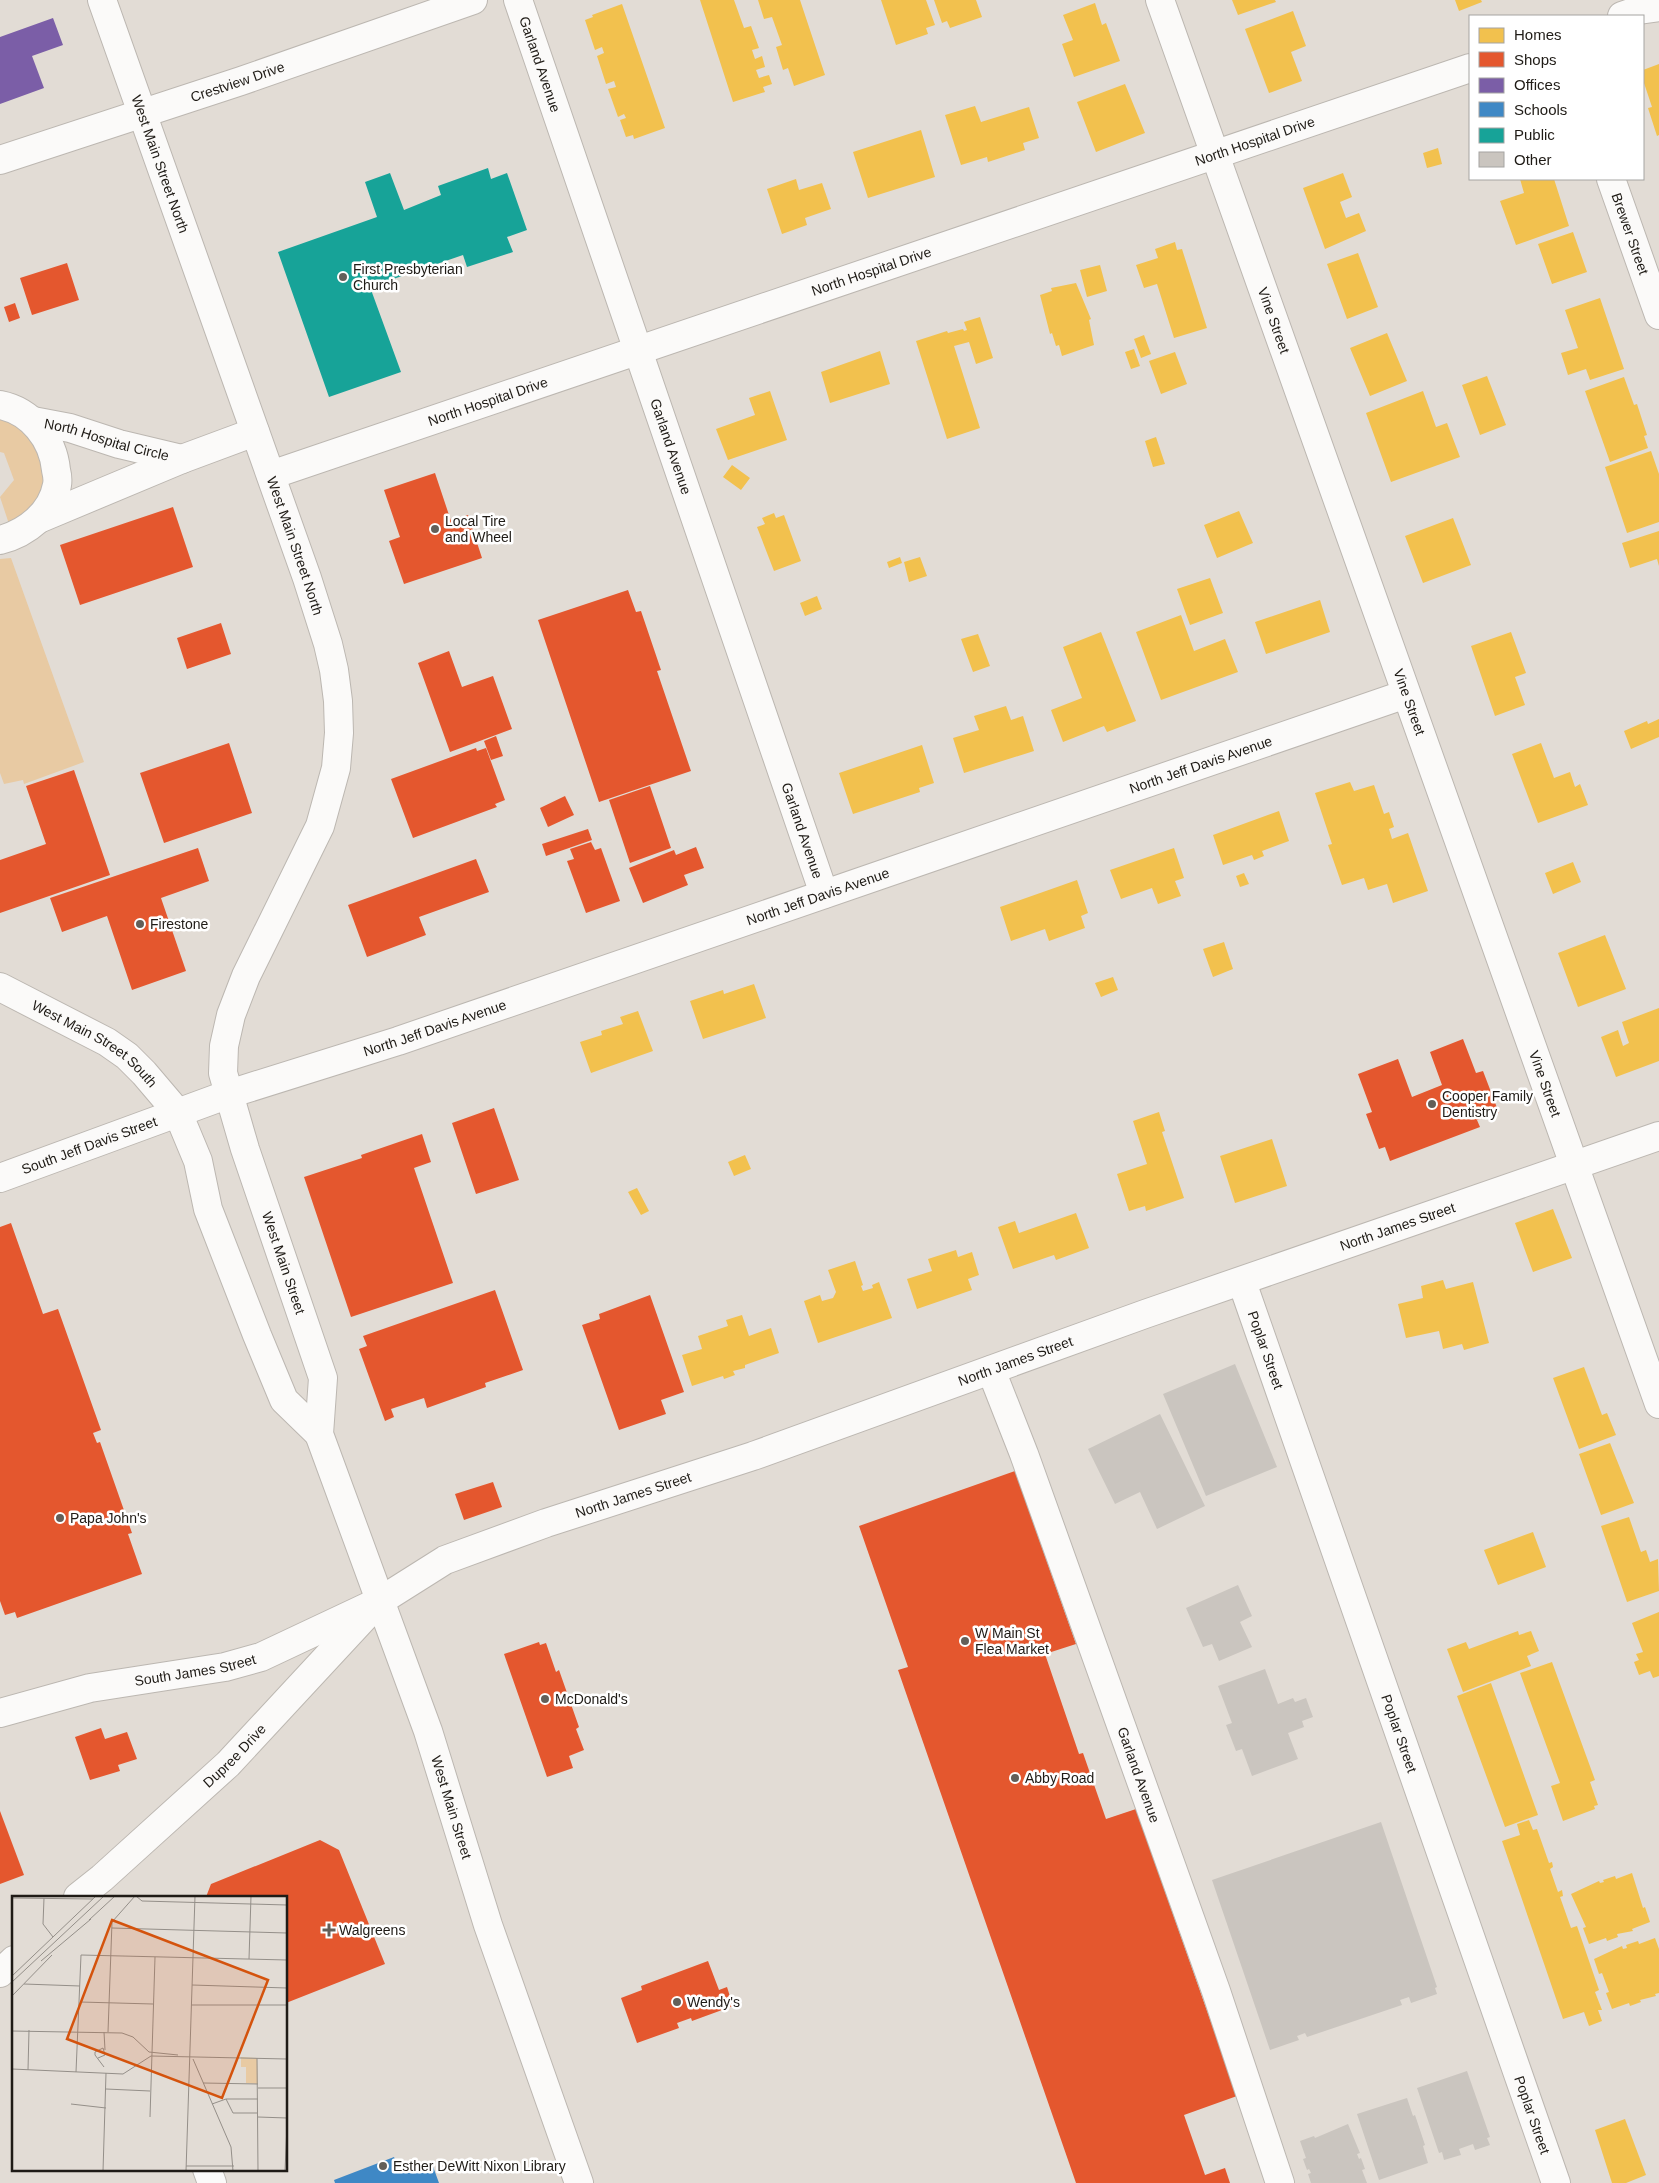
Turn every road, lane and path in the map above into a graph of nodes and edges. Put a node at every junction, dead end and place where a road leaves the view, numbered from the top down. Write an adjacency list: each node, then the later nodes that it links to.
1 (102, 0): 8 (street, West Main Street North)
2 (473, 0): 8 (street, Crestview Drive)
3 (518, 0): 13 (street, Garland Avenue)
4 (1160, 0): 9 (street, Vine Street)
5 (1659, 7): 6 (street)
6 (1625, 15)
7 (1469, 68): 9 (street, North Hospital Drive)
8 (141, 113): 10 (street, Crestview Drive); 16 (street, West Main Street North)
9 (1214, 153): 13 (street, North Hospital Drive); 21 (street, Vine Street)
10 (0, 160)
11 (1611, 180): 12 (street, Brewer Street)
12 (1659, 315)
13 (638, 351): 18 (street, North Hospital Drive); 22 (street, Garland Avenue)
14 (0, 405): 15 (street, North Hospital Circle)
15 (33, 421): 17 (street, North Hospital Circle); 19 (street, North Hospital Circle)
16 (255, 432): 17 (street, North Hospital Circle); 18 (street, West Main Street North)
17 (182, 459): 19 (street, North Hospital Circle)
18 (271, 475): 24 (street, West Main Street North)
19 (41, 518): 20 (street, North Hospital Circle)
20 (0, 540)
21 (1406, 694): 22 (street, North Jeff Davis Avenue); 27 (street, Vine Street)
22 (824, 894): 24 (street, North Jeff Davis Avenue)
23 (0, 987): 25 (street, West Main Street South)
24 (229, 1094): 25 (street, North Jeff Davis Avenue); 32 (street, West Main Street)
25 (178, 1113): 28 (street, South Jeff Davis Street); 32 (street, West Main Street)
26 (1659, 1136): 27 (street, North James Street)
27 (1573, 1166): 29 (street, North James Street); 31 (street, Vine Street)
28 (0, 1178)
29 (1242, 1282): 30 (street, North James Street); 43 (street, Poplar Street)
30 (991, 1370): 33 (street, North James Street); 42 (street, Garland Avenue)
31 (1659, 1404)
32 (319, 1434): 33 (street, West Main Street)
33 (380, 1600): 34 (street, South James Street); 35 (street, Dupree Drive); 41 (street, West Main Street)
34 (0, 1713)
35 (105, 1887): 36 (street, Dupree Drive)
36 (81, 1896)
37 (12, 1962): 38 (street)
38 (0, 1973)
39 (207, 2170): 40 (street)
40 (212, 2183)
41 (579, 2183)
42 (1280, 2183)
43 (1556, 2183)

